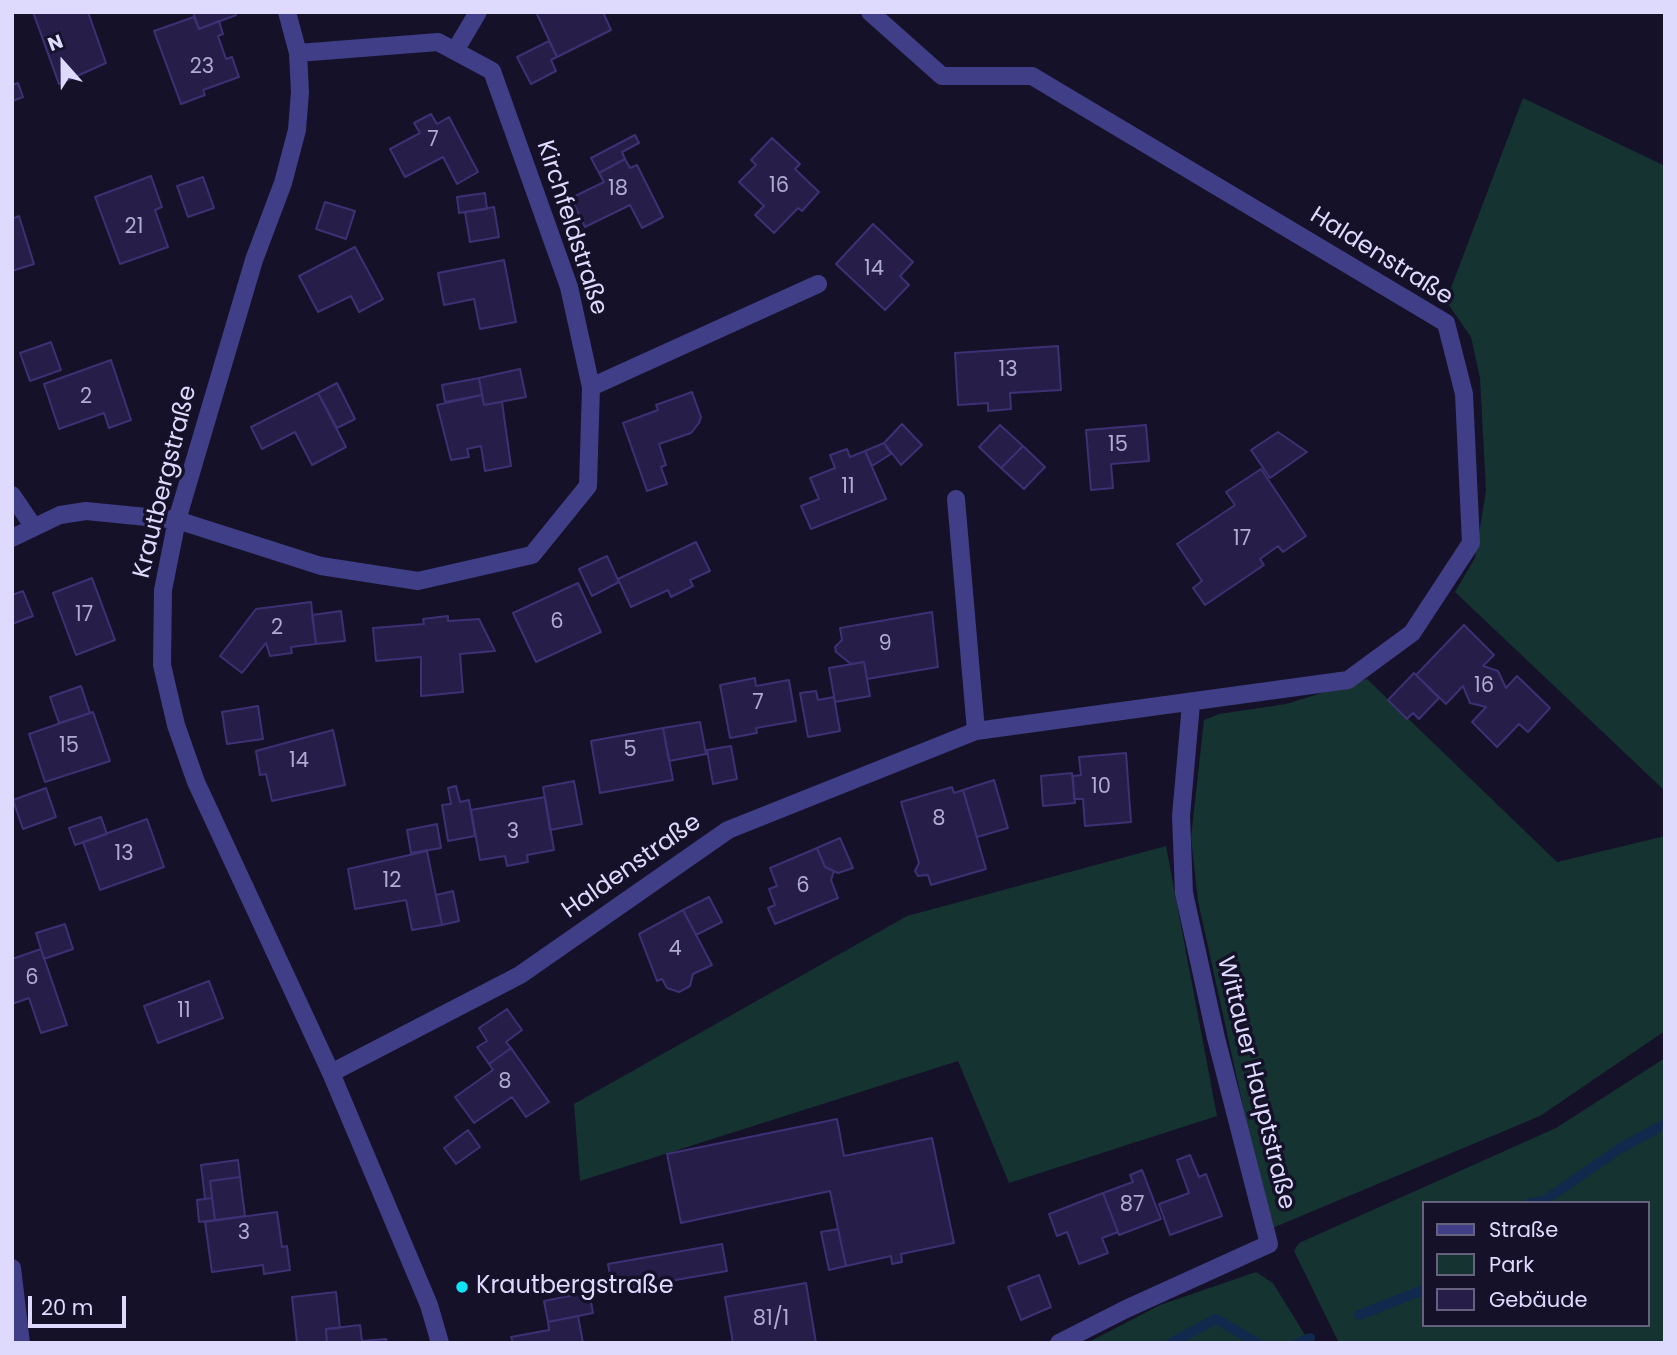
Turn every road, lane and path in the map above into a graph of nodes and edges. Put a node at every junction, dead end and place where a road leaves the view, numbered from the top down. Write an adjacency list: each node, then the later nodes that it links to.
1 (287, 12): 5 (street, Krautbergstraße)
2 (478, 12): 4 (street)
3 (870, 12): 13 (street, Haldenstraße)
4 (455, 51): 5 (street, Kirchfeldstraße); 7 (street, Kirchfeldstraße)
5 (298, 53): 10 (street, Krautbergstraße)
6 (818, 284): 7 (street)
7 (591, 387): 10 (street, Kirchfeldstraße)
8 (12, 495): 11 (street)
9 (956, 499): 14 (street)
10 (177, 520): 11 (street, Kirchfeldstraße); 15 (street, Krautbergstraße)
11 (33, 526): 12 (street, Kirchfeldstraße)
12 (12, 538)
13 (1191, 704): 14 (street, Haldenstraße); 19 (street, Wittauer Hauptstraße)
14 (976, 731): 15 (street, Haldenstraße)
15 (331, 1073): 18 (street, Krautbergstraße)
16 (12, 1268): 17 (street)
17 (21, 1343)
18 (440, 1343)
19 (1059, 1343)

